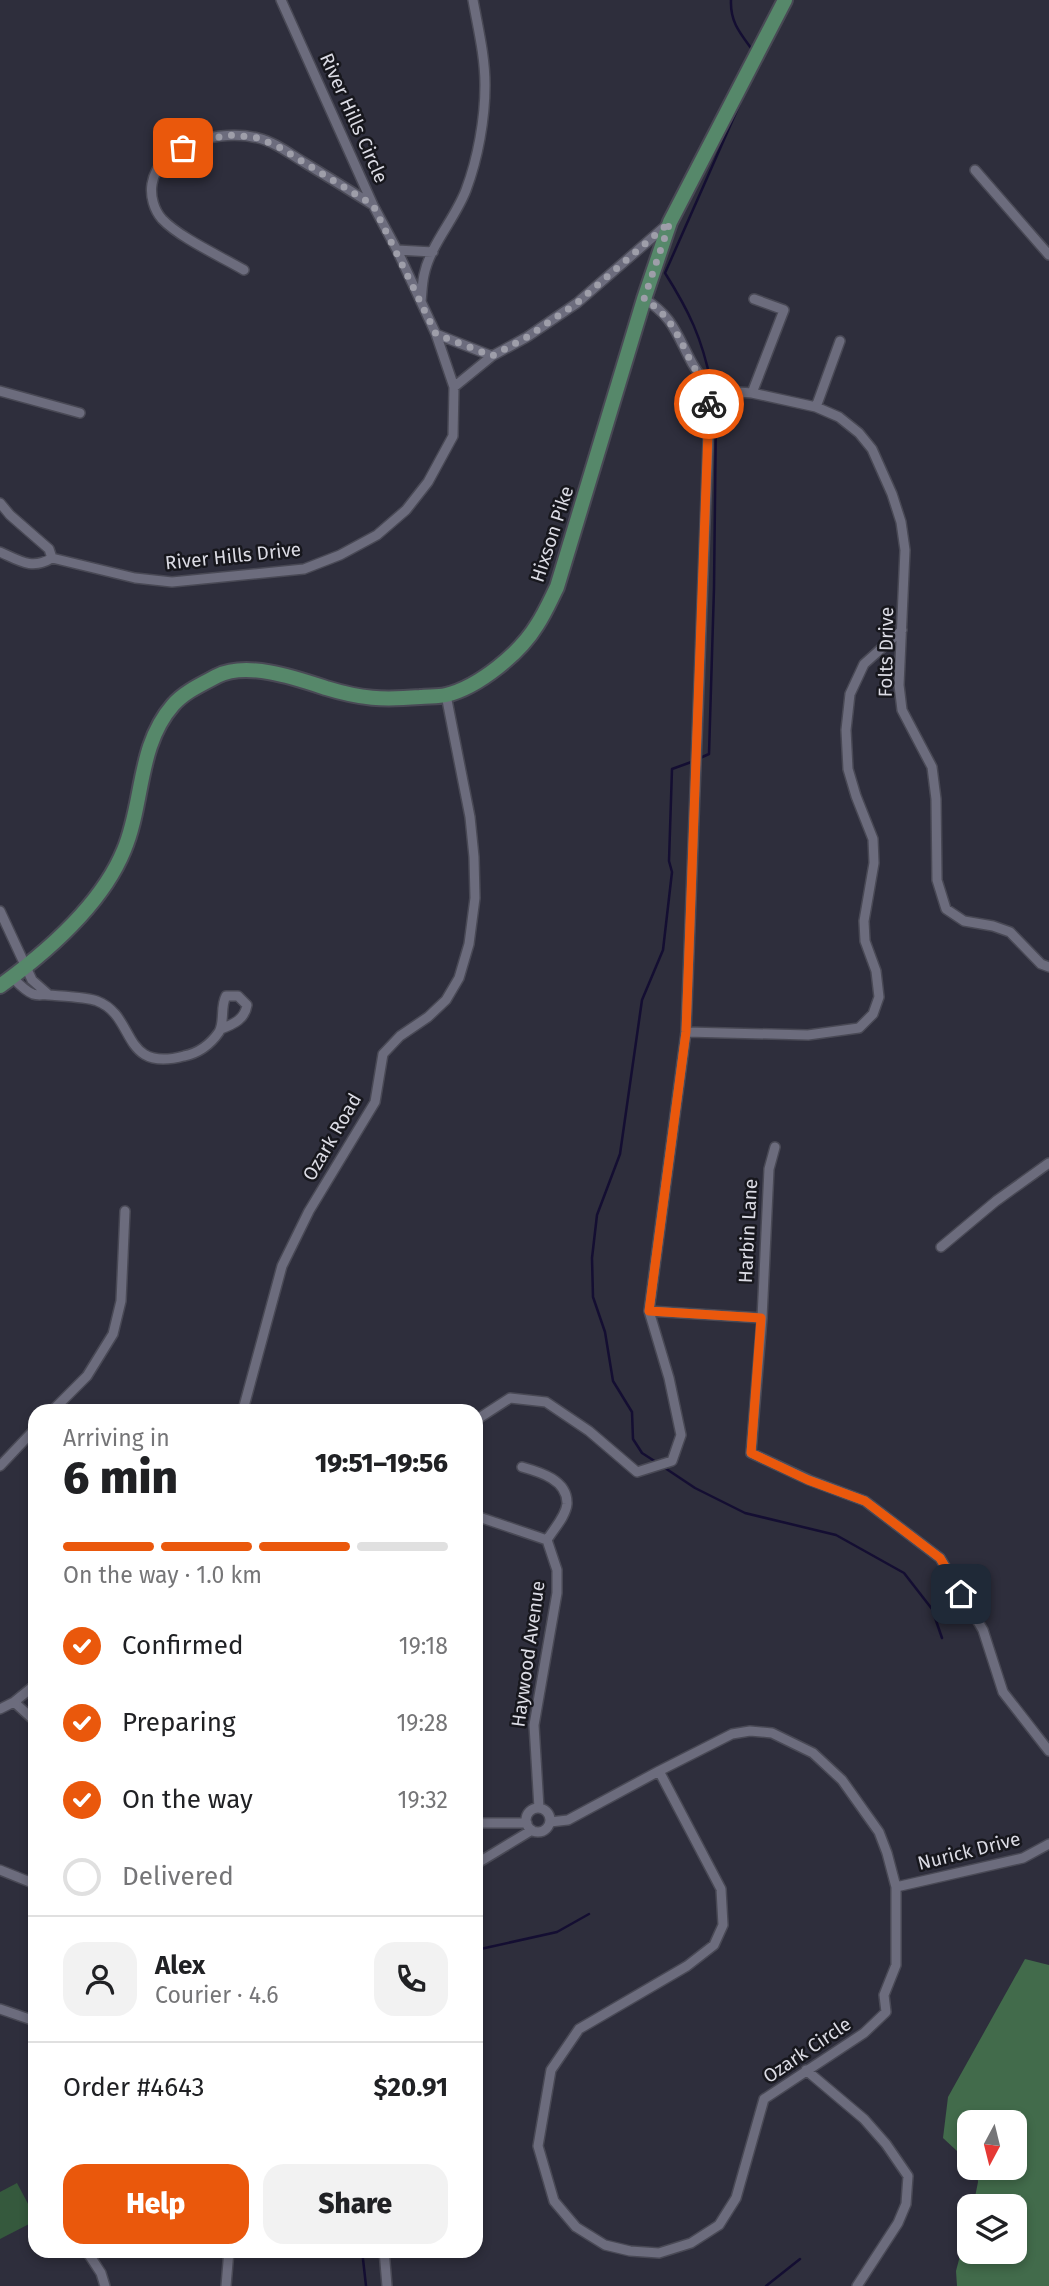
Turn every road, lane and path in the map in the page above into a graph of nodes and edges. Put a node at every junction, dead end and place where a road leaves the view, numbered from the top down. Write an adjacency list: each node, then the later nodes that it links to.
1 (281, 0): 5 (street, River Hills Circle)
2 (473, 0): 8 (street)
3 (785, 0): 6 (main road, Hixson Pike)
4 (975, 170): 9 (street)
5 (373, 205): 7 (street, River Hills Circle); 10 (street)
6 (670, 222): 11 (main road, Hixson Pike); 16 (street)
7 (397, 250): 8 (street); 13 (street, River Hills Circle)
8 (433, 252): 13 (street)
9 (1049, 255)
10 (244, 270)
11 (644, 299): 18 (street); 27 (main road, Hixson Pike)
12 (754, 299): 20 (street)
13 (421, 302): 14 (street, River Hills Circle)
14 (436, 334): 16 (street); 17 (street, River Hills Circle)
15 (840, 341): 21 (street)
16 (492, 356): 17 (street)
17 (454, 387): 25 (street, River Hills Drive)
18 (710, 390): 20 (street, Folts Drive); 34 (street)
19 (0, 391): 22 (street)
20 (752, 393): 21 (street, Folts Drive)
21 (816, 407): 26 (street, Folts Drive)
22 (80, 413)
23 (0, 503): 25 (street)
24 (0, 552): 25 (street, River Hills Drive)
25 (52, 558)
26 (902, 630): 30 (street, Folts Drive); 34 (street)
27 (446, 695): 29 (main road, Hixson Pike); 42 (street, Ozark Road)
28 (0, 911): 29 (street)
29 (25, 966): 31 (main road, Hixson Pike); 32 (street)
30 (1049, 967)
31 (6, 981): 32 (street)
32 (49, 995): 33 (street)
33 (221, 1029)
34 (686, 1032): 39 (street)
35 (775, 1147): 40 (street, Harbin Lane)
36 (1049, 1163): 38 (street)
37 (125, 1211): 41 (street)
38 (941, 1247)
39 (649, 1311): 40 (street); 43 (street)
40 (761, 1318): 53 (street, Harbin Lane)
41 (59, 1404)
42 (245, 1404)
43 (483, 1415)
44 (28, 1436): 45 (street)
45 (0, 1466)
46 (522, 1467): 48 (street)
47 (483, 1518): 48 (street)
48 (547, 1539): 55 (street, Haywood Avenue)
49 (28, 1691): 50 (street)
50 (14, 1702): 51 (street); 52 (street)
51 (0, 1709)
52 (28, 1715)
53 (1049, 1751)
54 (659, 1771): 56 (street, Ozark Circle); 63 (street, Ozark Circle); 66 (street, Ozark Circle)
55 (539, 1808): 56 (street); 58 (street)
56 (550, 1822): 58 (street)
57 (483, 1823): 58 (street)
58 (529, 1826): 60 (street)
59 (1049, 1844): 63 (street, Nurick Drive)
60 (483, 1859)
61 (0, 1870): 62 (street)
62 (28, 1881)
63 (896, 1886): 66 (street, Ozark Circle)
64 (0, 2009): 65 (street)
65 (28, 2019)
66 (806, 2070): 73 (street)
67 (91, 2258): 70 (street)
68 (228, 2258): 71 (street)
69 (385, 2258): 72 (street)
70 (105, 2286)
71 (226, 2286)
72 (387, 2286)
73 (857, 2286)

